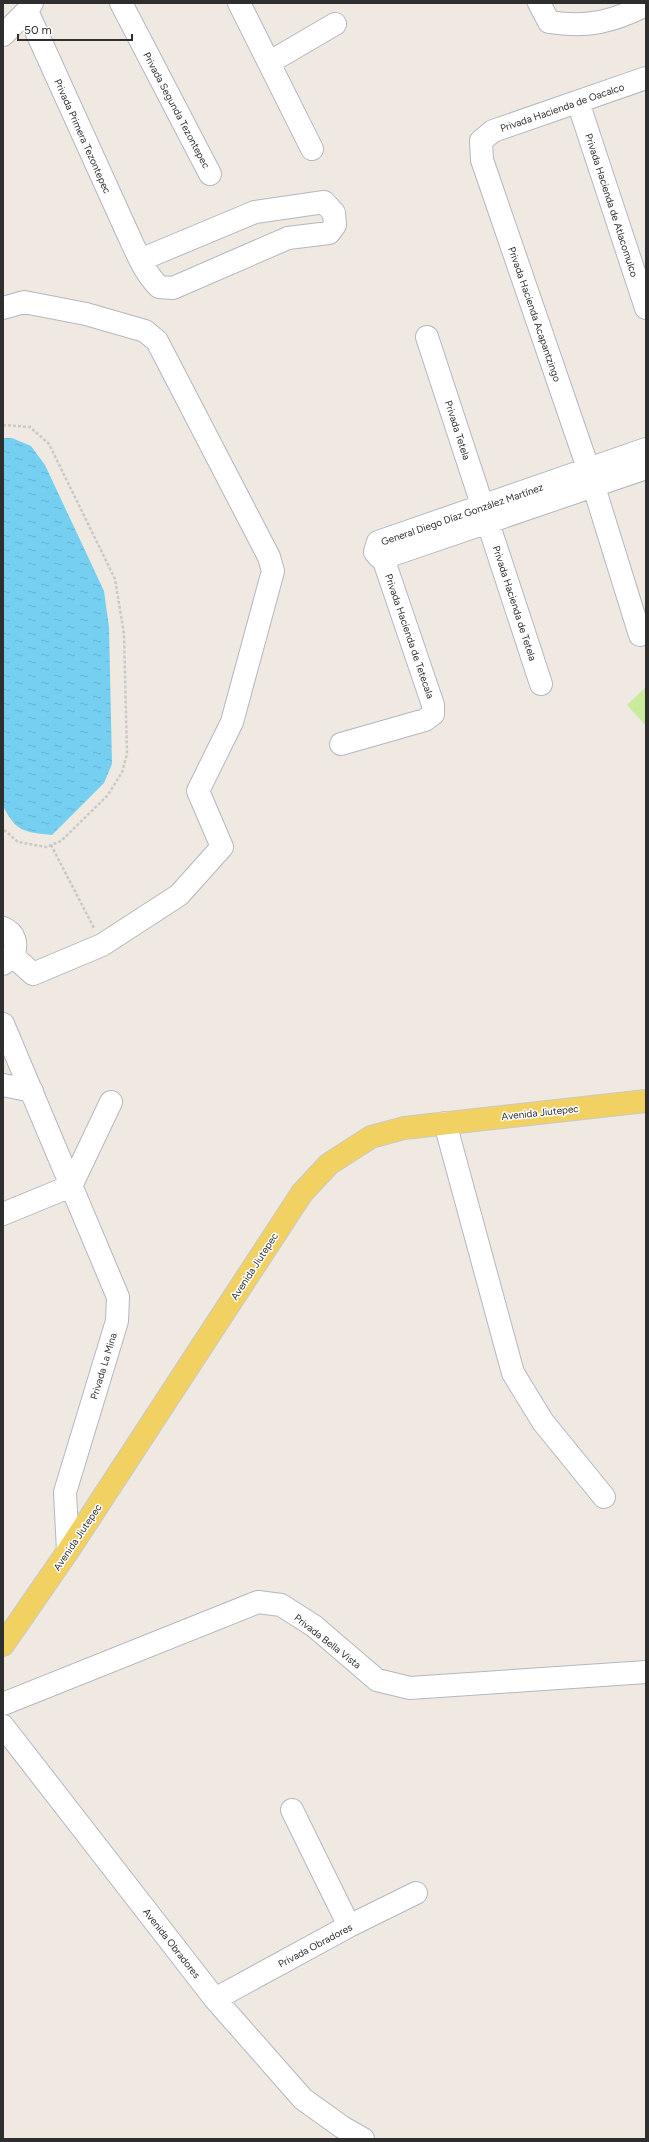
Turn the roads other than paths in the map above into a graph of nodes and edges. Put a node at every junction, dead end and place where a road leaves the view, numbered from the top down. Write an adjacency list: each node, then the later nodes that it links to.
1 (121, 3): 13 (street, Privada Segunda Tezontepec)
2 (239, 3): 8 (street)
3 (538, 3): 4 (street)
4 (646, 5)
5 (30, 7): 7 (street); 14 (street, Privada Primera Tezontepec)
6 (335, 24): 8 (street)
7 (3, 35)
8 (270, 62): 12 (street)
9 (646, 78): 10 (street, Privada Hacienda de Oacalco)
10 (578, 102): 11 (street, Privada Hacienda de Oacalco); 16 (street, Privada Hacienda de Atlacomulco)
11 (481, 141): 20 (street, Privada Hacienda Acapantzingo)
12 (312, 149)
13 (210, 174)
14 (140, 260): 14 (street, Privada Primera Tezontepec)
15 (3, 308): 27 (street)
16 (646, 308)
17 (427, 337): 21 (street, Privada Tetela)
18 (646, 449): 20 (street, General Diego Díaz González Martínez)
19 (646, 468): 20 (street, General Diego Díaz González Martínez)
20 (591, 478): 21 (street, General Diego Díaz González Martínez); 23 (street, Privada Hacienda Acapantzingo)
21 (486, 515): 22 (street, General Diego Díaz González Martínez); 24 (street, Privada Hacienda de Tetela)
22 (383, 558): 25 (street, Privada Hacienda de Tetecala)
23 (640, 635)
24 (541, 684)
25 (341, 744)
26 (3, 928): 27 (street)
27 (6, 962)
28 (3, 1024): 30 (street, Privada La Mina)
29 (3, 1084): 30 (street)
30 (32, 1091): 34 (street, Privada La Mina)
31 (646, 1101): 33 (main road, Avenida Jiutepec)
32 (111, 1102): 34 (street)
33 (445, 1123): 36 (street); 37 (main road, Avenida Jiutepec)
34 (72, 1186): 35 (street); 37 (street, Privada La Mina)
35 (3, 1214)
36 (604, 1497)
37 (68, 1551): 38 (main road, Avenida Jiutepec)
38 (3, 1645)
39 (646, 1672): 40 (street, Privada Bella Vista)
40 (3, 1704)
41 (3, 1726): 45 (street, Avenida Obradores)
42 (292, 1810): 44 (street)
43 (416, 1893): 44 (street, Privada Obradores)
44 (349, 1926): 45 (street, Privada Obradores)
45 (215, 1999): 46 (street, Avenida Obradores)
46 (364, 2139)

